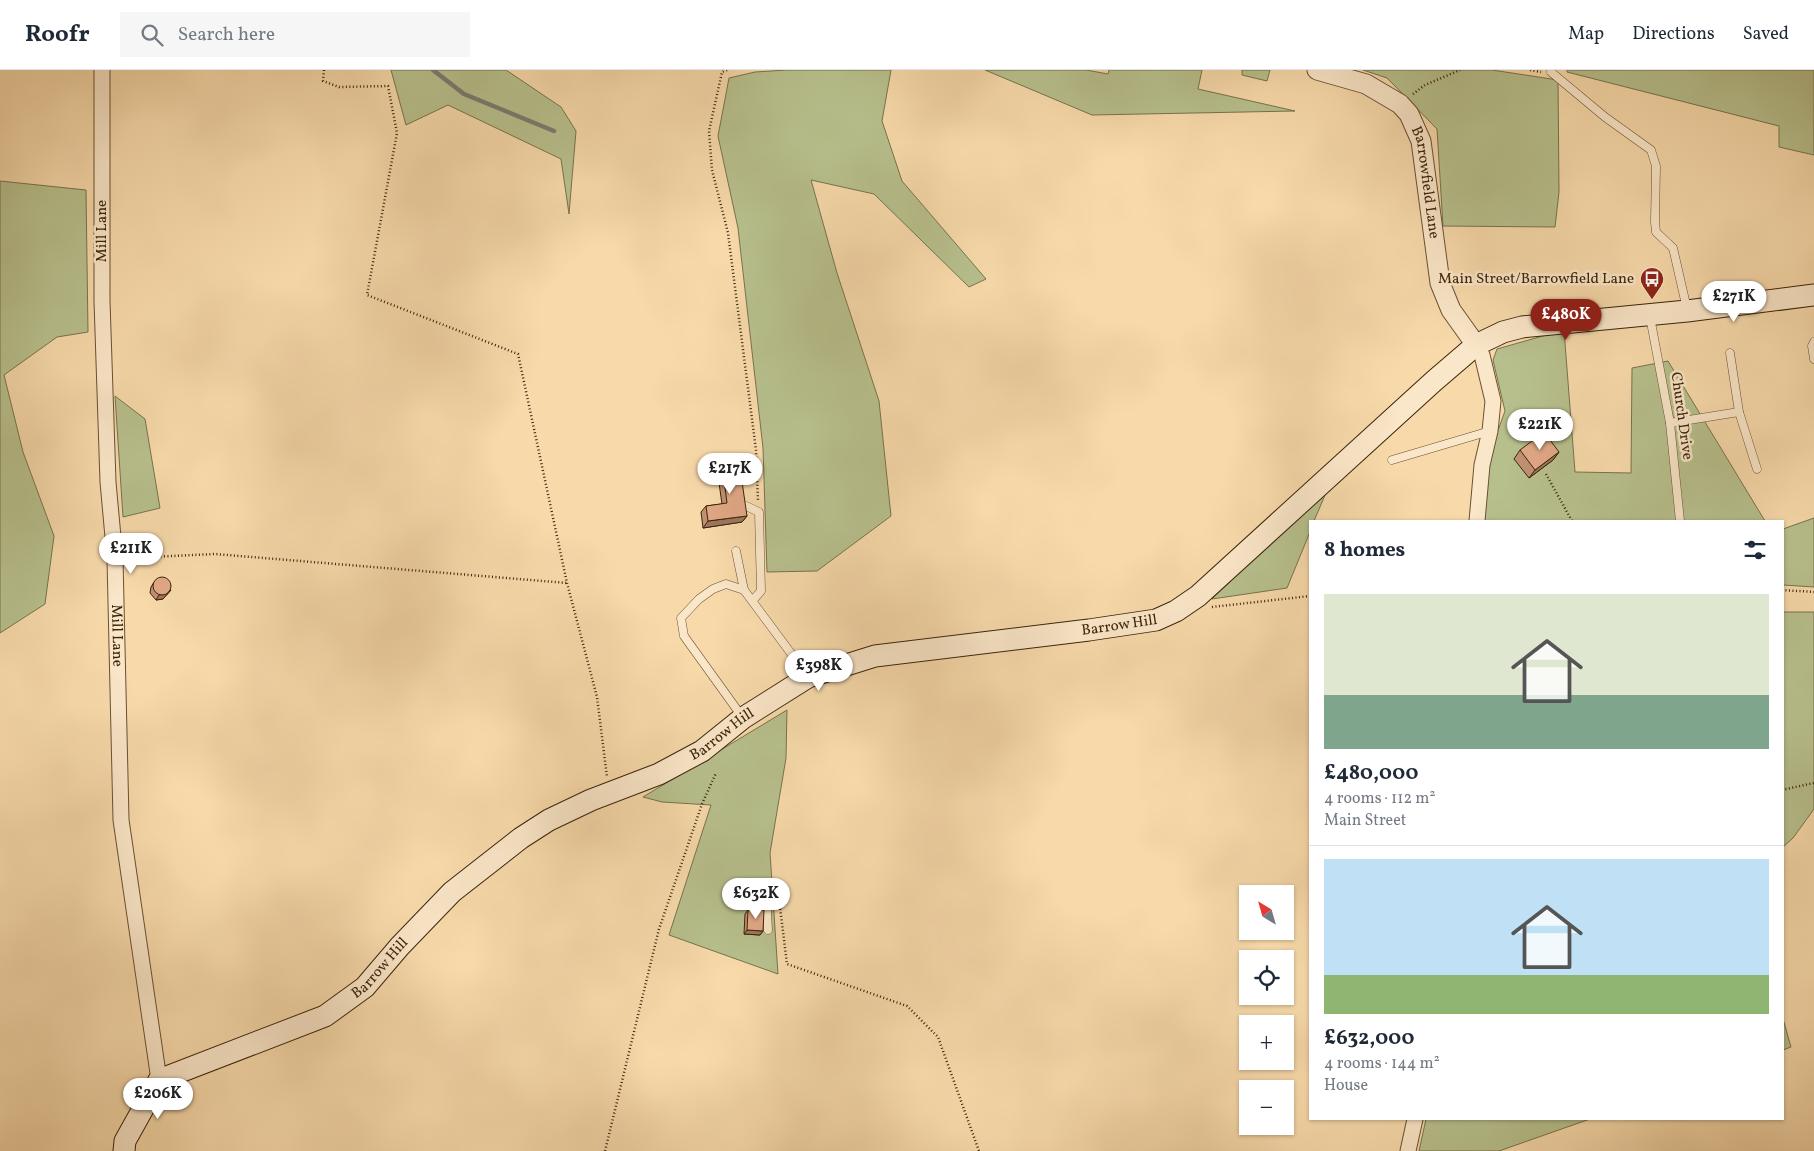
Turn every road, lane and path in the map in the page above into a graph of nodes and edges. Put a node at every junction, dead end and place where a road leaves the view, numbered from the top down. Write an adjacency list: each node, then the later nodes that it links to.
1 (102, 70): 27 (street, Mill Lane)
2 (324, 70): 28 (path)
3 (727, 70): 22 (path)
4 (1318, 70): 7 (street, Barrowfield Lane)
5 (1460, 70): 7 (path)
6 (1552, 72): 9 (lane)
7 (1400, 104): 12 (street, Barrowfield Lane)
8 (1814, 295): 9 (main road, Barrow Hill)
9 (1687, 311): 10 (main road, Barrow Hill)
10 (1650, 314): 12 (main road, Barrow Hill); 16 (lane, Church Drive)
11 (1814, 342): 14 (lane)
12 (1476, 345): 17 (street); 35 (main road, Barrow Hill)
13 (1730, 353): 15 (lane)
14 (1814, 359)
15 (1739, 412): 16 (lane); 19 (lane)
16 (1670, 422): 25 (lane, Church Drive)
17 (1490, 431): 18 (lane); 23 (street)
18 (1392, 460)
19 (1757, 469)
20 (1546, 474): 24 (path)
21 (746, 506): 22 (lane)
22 (759, 512): 33 (lane)
23 (1477, 520)
24 (1571, 520)
25 (1680, 520)
26 (736, 551): 29 (lane)
27 (115, 559): 28 (path); 43 (street, Mill Lane)
28 (568, 583): 40 (path)
29 (744, 590): 33 (lane); 36 (lane)
30 (1784, 590): 31 (path)
31 (1814, 592)
32 (1309, 596): 34 (path)
33 (753, 600): 35 (lane)
34 (1224, 606)
35 (808, 677): 36 (main road, Barrow Hill)
36 (743, 718): 40 (main road, Barrow Hill)
37 (716, 773): 46 (path)
38 (1814, 783): 39 (path)
39 (1784, 790)
40 (609, 793): 43 (main road, Barrow Hill)
41 (766, 895): 42 (lane); 47 (path)
42 (768, 930)
43 (159, 1080): 45 (main road)
44 (1416, 1120): 48 (street)
45 (124, 1151)
46 (605, 1151)
47 (979, 1151)
48 (1408, 1151)

